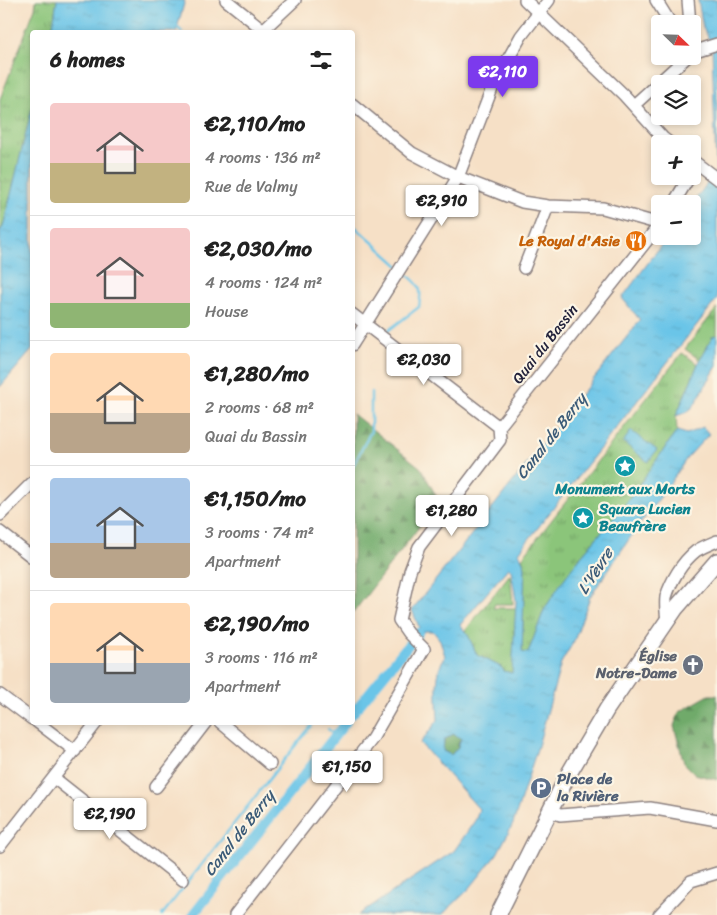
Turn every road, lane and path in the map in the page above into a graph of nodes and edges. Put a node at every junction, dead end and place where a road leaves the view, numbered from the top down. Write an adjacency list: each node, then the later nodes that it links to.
1 (226, 0): 10 (street)
2 (295, 0): 11 (street)
3 (525, 0): 7 (street)
4 (549, 0): 7 (street)
5 (656, 0): 8 (street)
6 (688, 0): 9 (street)
7 (539, 13): 15 (street); 19 (street)
8 (665, 15)
9 (689, 15)
10 (263, 30)
11 (265, 30)
12 (717, 44): 13 (street)
13 (701, 49)
14 (678, 65): 15 (street)
15 (634, 105): 17 (street)
16 (355, 106): 19 (street)
17 (660, 135)
18 (701, 169): 20 (street)
19 (458, 177): 21 (street); 26 (street)
20 (717, 179)
21 (548, 206): 22 (street); 24 (street)
22 (651, 221)
23 (651, 235): 28 (street, Quai du Bassin)
24 (524, 268)
25 (355, 316): 26 (street)
26 (366, 324): 27 (street); 28 (street)
27 (355, 340)
28 (499, 427): 51 (street, Quai du Bassin)
29 (30, 485): 30 (street)
30 (0, 515)
31 (0, 532): 33 (street)
32 (717, 541): 35 (street)
33 (30, 555)
34 (717, 561): 35 (main road)
35 (667, 621): 46 (main road)
36 (0, 695): 37 (street)
37 (30, 718)
38 (41, 725): 42 (street)
39 (95, 725): 42 (street)
40 (204, 725): 45 (street)
41 (224, 725): 43 (street)
42 (75, 751): 44 (street)
43 (270, 764)
44 (54, 778): 48 (street); 50 (street)
45 (156, 787)
46 (550, 811): 47 (street); 52 (main road)
47 (717, 820)
48 (0, 846)
49 (717, 873): 53 (street)
50 (183, 880)
51 (235, 915)
52 (498, 915)
53 (659, 915)

